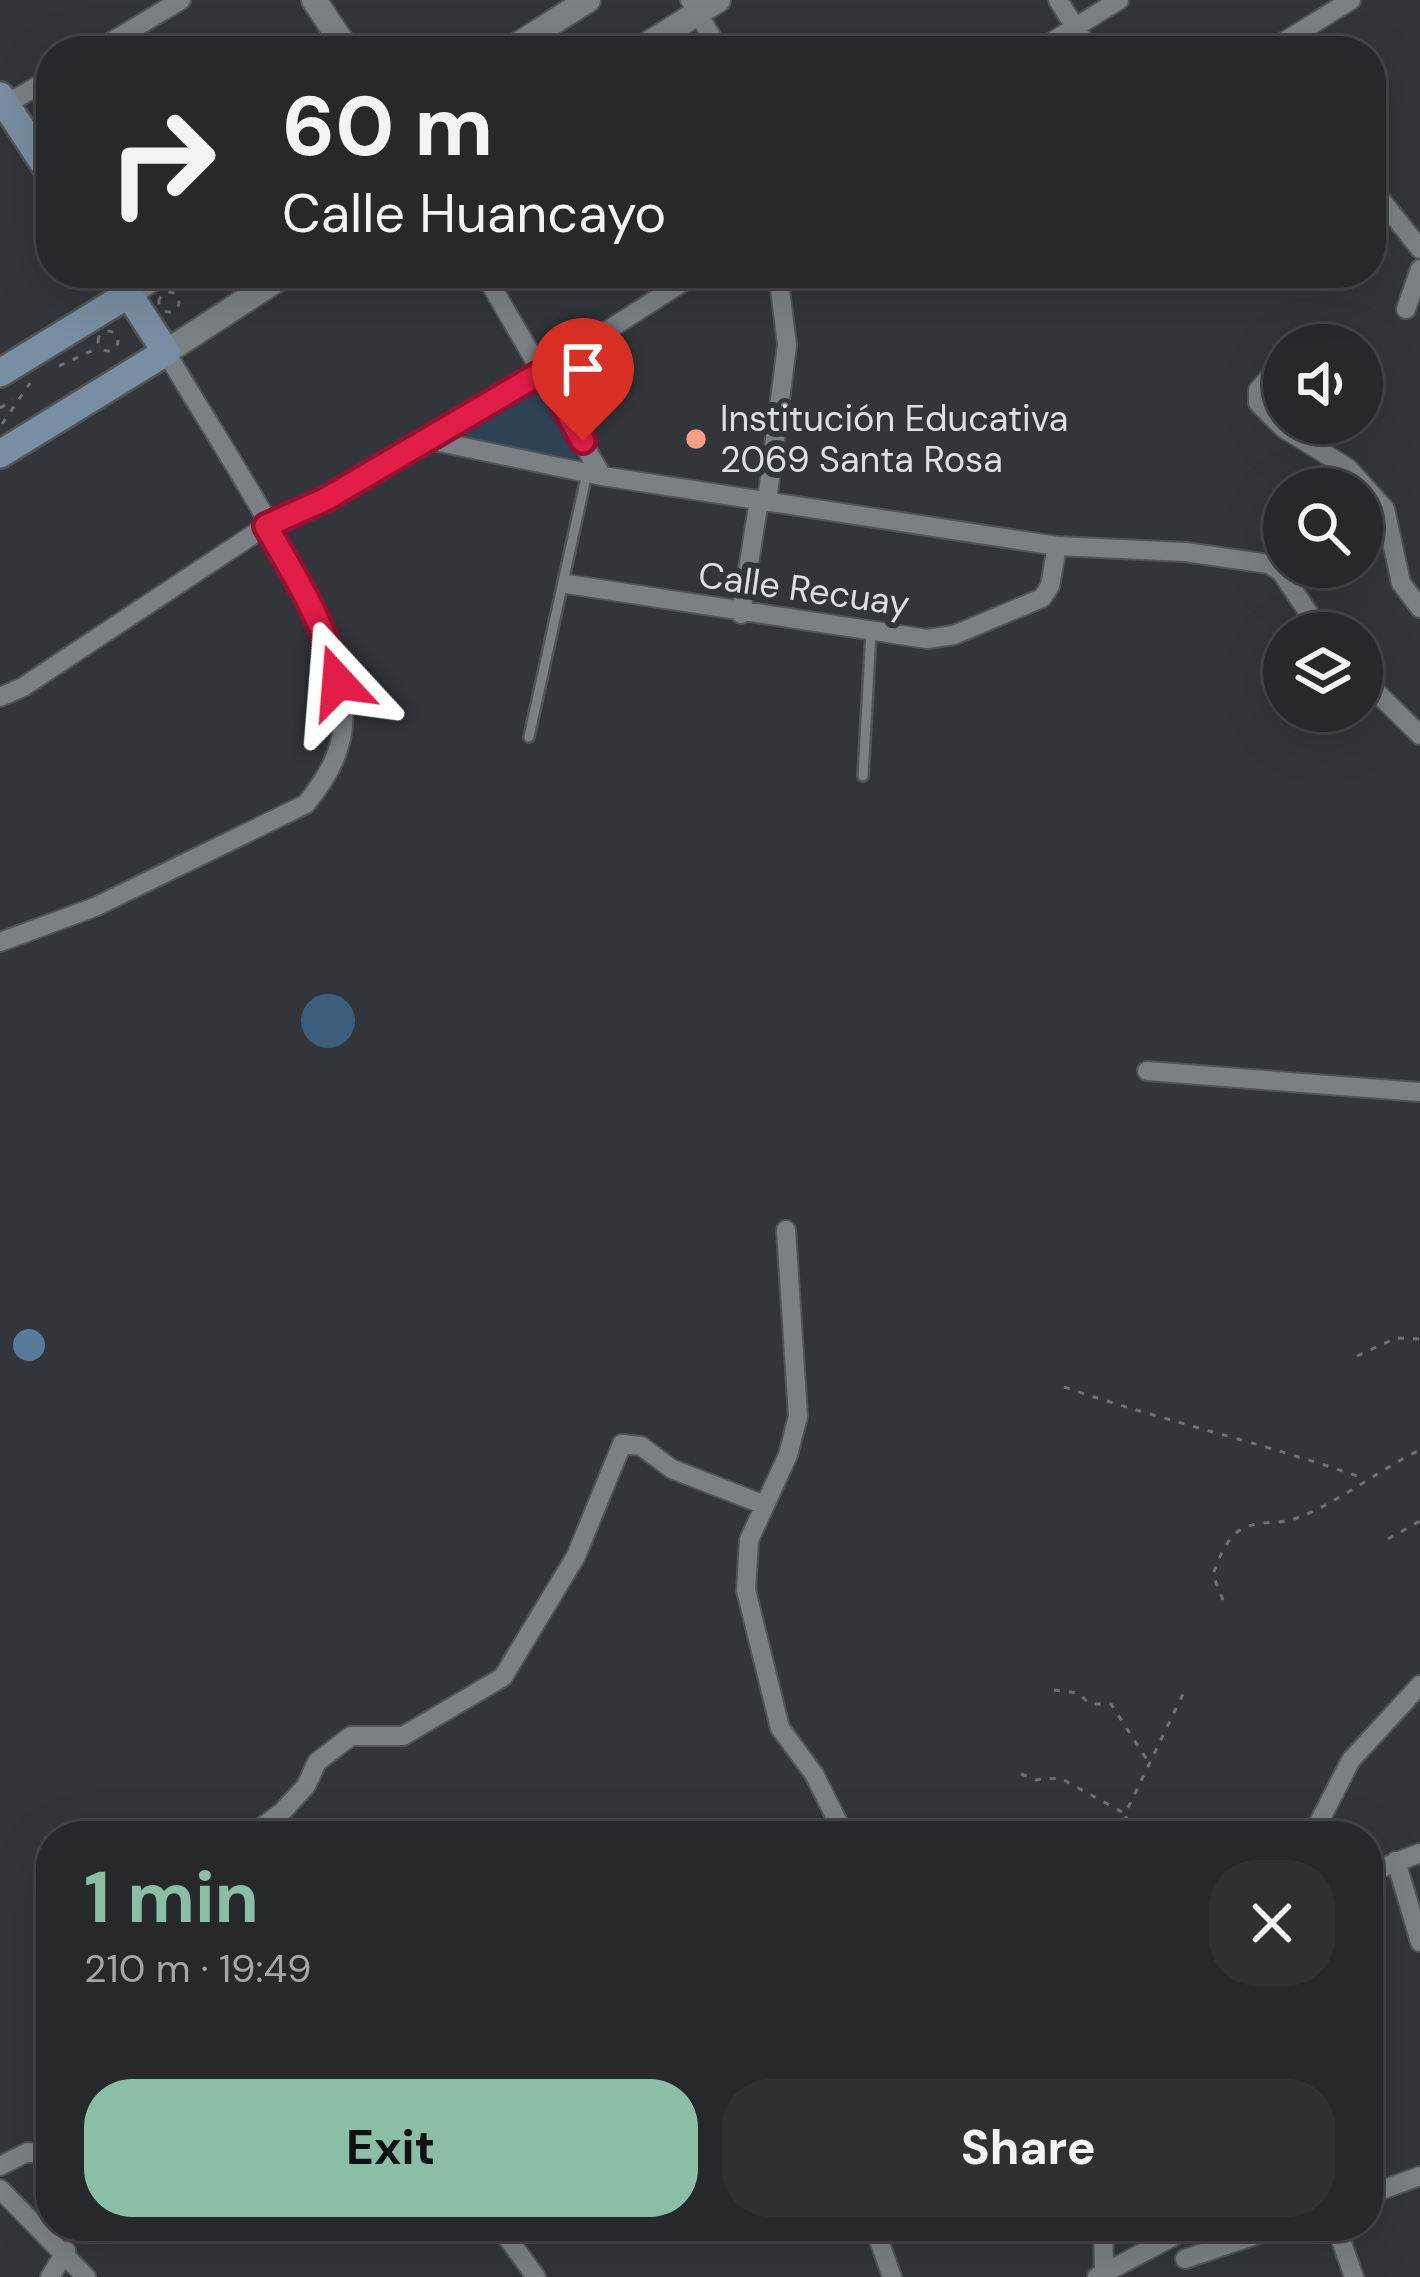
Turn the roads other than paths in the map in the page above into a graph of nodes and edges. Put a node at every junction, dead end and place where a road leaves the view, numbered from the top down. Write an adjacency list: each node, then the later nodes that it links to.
1 (181, 0): 9 (street)
2 (314, 0): 10 (street)
3 (588, 0): 11 (street)
4 (1058, 0): 8 (street)
5 (1119, 0): 8 (street)
6 (1351, 0): 16 (street)
7 (702, 4): 12 (street); 13 (street)
8 (1074, 27): 14 (street); 15 (street)
9 (121, 36)
10 (338, 36)
11 (532, 36)
12 (658, 36)
13 (714, 36)
14 (1060, 36)
15 (1080, 36)
16 (1293, 36)
17 (36, 86): 18 (street)
18 (2, 103): 19 (main road)
19 (36, 152)
20 (1386, 206): 21 (street)
21 (1420, 249)
22 (1420, 269): 29 (street)
23 (115, 288): 32 (main road)
24 (125, 288): 30 (main road)
25 (264, 288): 30 (street)
26 (493, 288): 31 (street)
27 (674, 288): 31 (street)
28 (780, 288): 37 (street)
29 (1406, 309)
30 (166, 352): 35 (main road); 38 (street)
31 (544, 371): 33 (street); 36 (street)
32 (0, 374)
33 (425, 440): 36 (street); 38 (street)
34 (1308, 444): 41 (street)
35 (0, 454)
36 (595, 475): 37 (street); 40 (lane)
37 (763, 501): 39 (street); 43 (street)
38 (266, 526): 45 (street); 50 (street)
39 (1057, 546): 42 (street); 44 (street, Calle Recuay)
40 (567, 584): 43 (street, Calle Recuay); 48 (lane)
41 (1420, 608)
42 (1308, 612)
43 (740, 614): 44 (street, Calle Recuay)
44 (871, 632): 49 (lane)
45 (4, 688)
46 (1383, 699): 47 (street)
47 (1420, 735)
48 (529, 737)
49 (863, 776)
50 (0, 942)
51 (1147, 1071): 52 (street)
52 (1420, 1092)
53 (786, 1230): 54 (street)
54 (763, 1504): 56 (street); 57 (street)
55 (1420, 1685): 58 (street)
56 (270, 1821)
57 (838, 1821)
58 (1320, 1821)
59 (1420, 1853): 60 (street)
60 (1396, 1861): 61 (street); 62 (street)
61 (1383, 1867)
62 (1420, 1942)
63 (36, 2154): 64 (street)
64 (0, 2167)
65 (1420, 2176): 67 (street)
66 (0, 2188): 68 (street)
67 (1383, 2190)
68 (36, 2222)
69 (56, 2241): 76 (street)
70 (510, 2241): 81 (street)
71 (879, 2241): 82 (street)
72 (1102, 2241): 78 (street)
73 (1157, 2241): 78 (street)
74 (1248, 2241): 77 (street)
75 (1341, 2241): 83 (street)
76 (66, 2251): 79 (street); 80 (street)
77 (1188, 2268)
78 (1101, 2275)
79 (50, 2277)
80 (86, 2277)
81 (536, 2277)
82 (892, 2277)
83 (1354, 2277)

